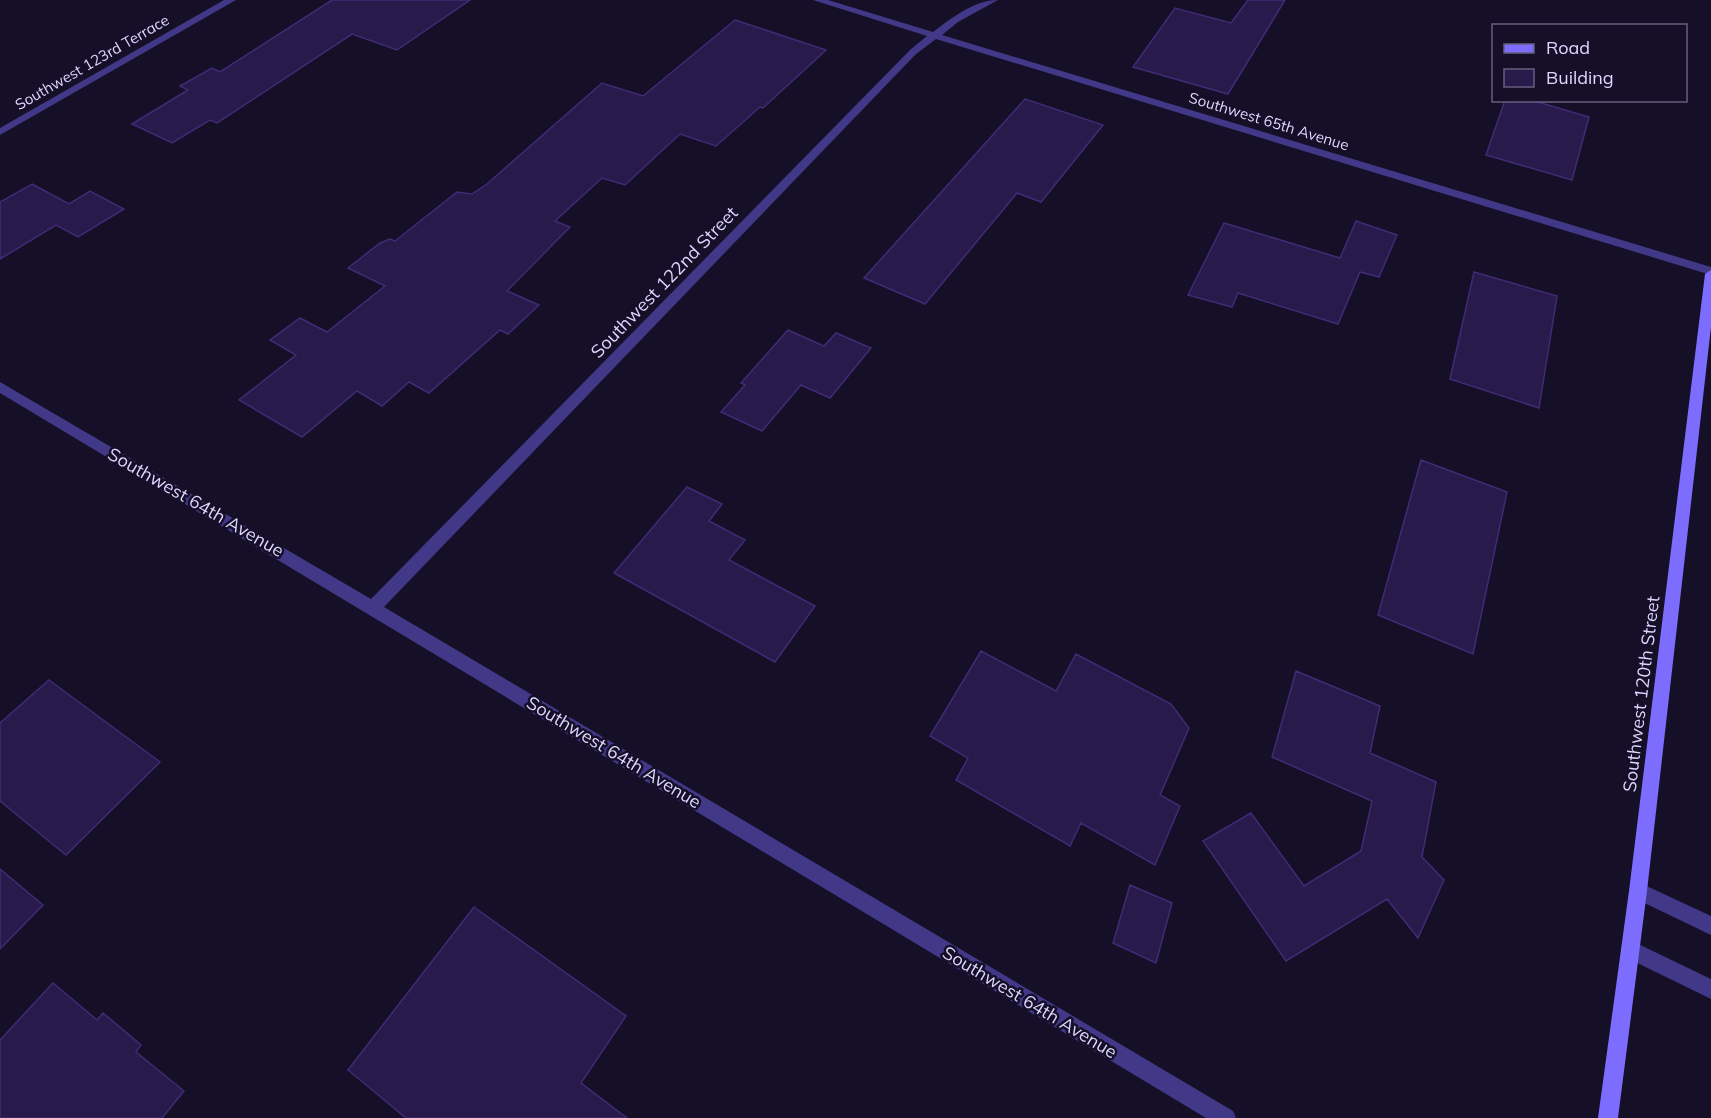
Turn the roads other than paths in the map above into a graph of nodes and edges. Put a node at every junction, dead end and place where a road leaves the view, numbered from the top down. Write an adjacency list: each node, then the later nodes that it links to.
1 (231, 0): 5 (street, Southwest 123rd Terrace)
2 (818, 0): 4 (street, Southwest 65th Avenue)
3 (993, 0): 4 (street, Southwest 122nd Street)
4 (935, 35): 6 (street, Southwest 65th Avenue); 8 (street, Southwest 122nd Street)
5 (0, 132)
6 (1711, 272): 9 (street, Southwest 120th Street)
7 (0, 387): 8 (street, Southwest 64th Avenue)
8 (374, 607): 13 (street, Southwest 64th Avenue)
9 (1638, 891): 10 (street); 11 (street, Southwest 120th Street)
10 (1711, 926)
11 (1630, 949): 12 (street); 14 (street, Southwest 120th Street)
12 (1711, 989)
13 (1226, 1118)
14 (1608, 1118)

